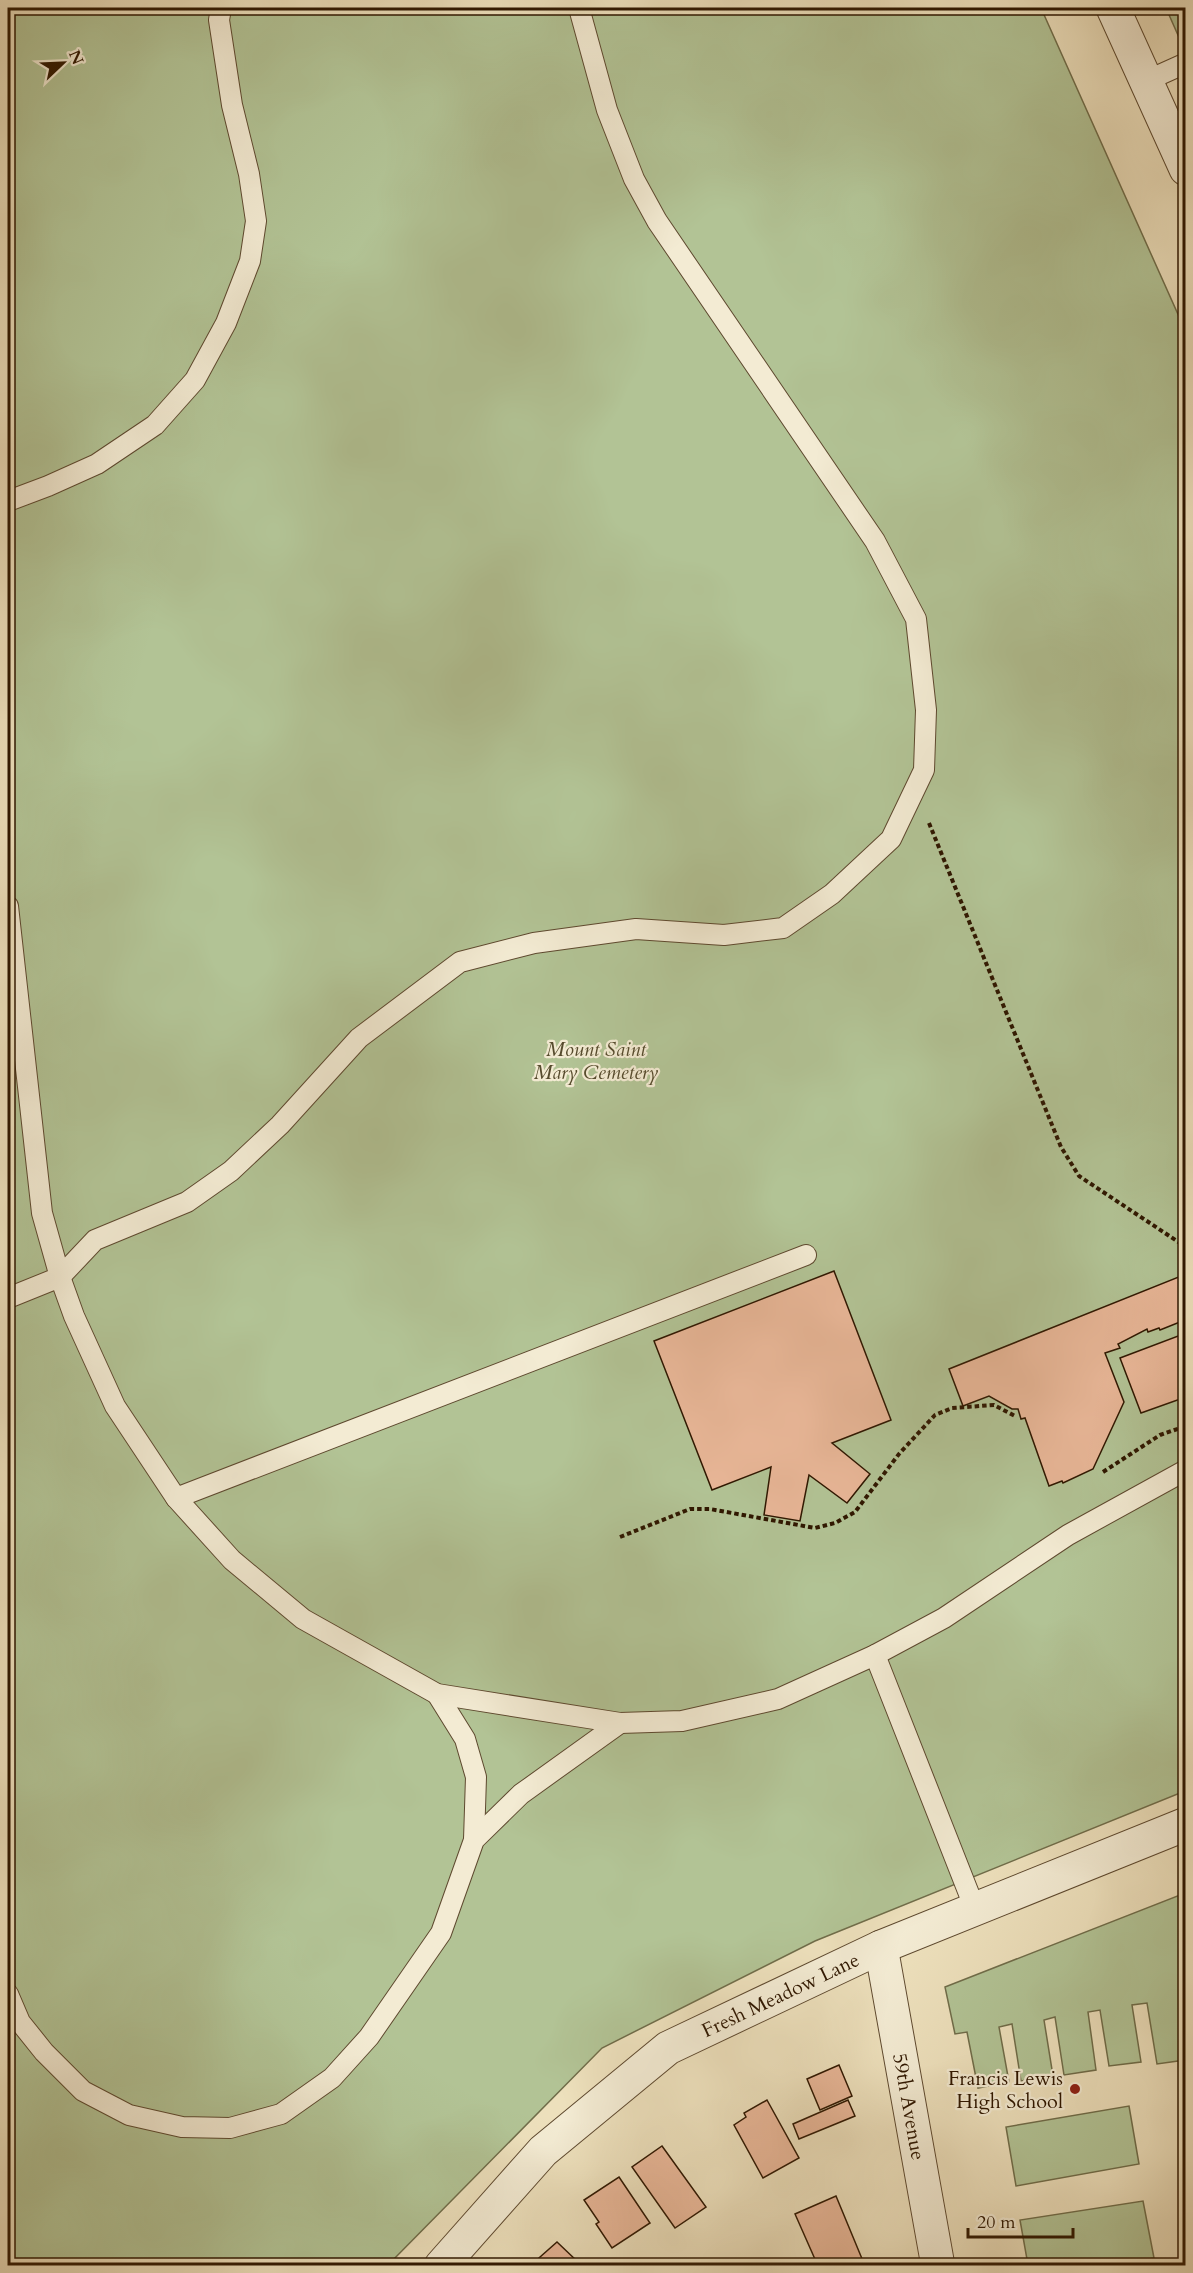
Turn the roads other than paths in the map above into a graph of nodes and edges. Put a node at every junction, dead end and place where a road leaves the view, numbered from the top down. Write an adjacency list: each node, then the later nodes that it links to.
1 (221, 8): 7 (lane)
2 (579, 8): 10 (lane)
3 (1113, 8): 5 (street)
4 (1185, 63): 5 (lane)
5 (1146, 81): 6 (street)
6 (1185, 169)
7 (8, 501)
8 (8, 906): 10 (lane)
9 (806, 1255): 13 (lane)
10 (60, 1276): 11 (lane); 13 (lane)
11 (8, 1298)
12 (1185, 1470): 14 (lane)
13 (176, 1498): 15 (lane)
14 (875, 1655): 16 (lane); 19 (lane)
15 (437, 1694): 16 (lane); 18 (lane)
16 (620, 1723): 18 (lane)
17 (1185, 1824): 19 (street, Fresh Meadow Lane)
18 (474, 1840): 21 (lane)
19 (975, 1909): 20 (street, Fresh Meadow Lane)
20 (881, 1947): 22 (street, Fresh Meadow Lane); 23 (street, 59th Avenue)
21 (8, 1994)
22 (441, 2265)
23 (938, 2265)

